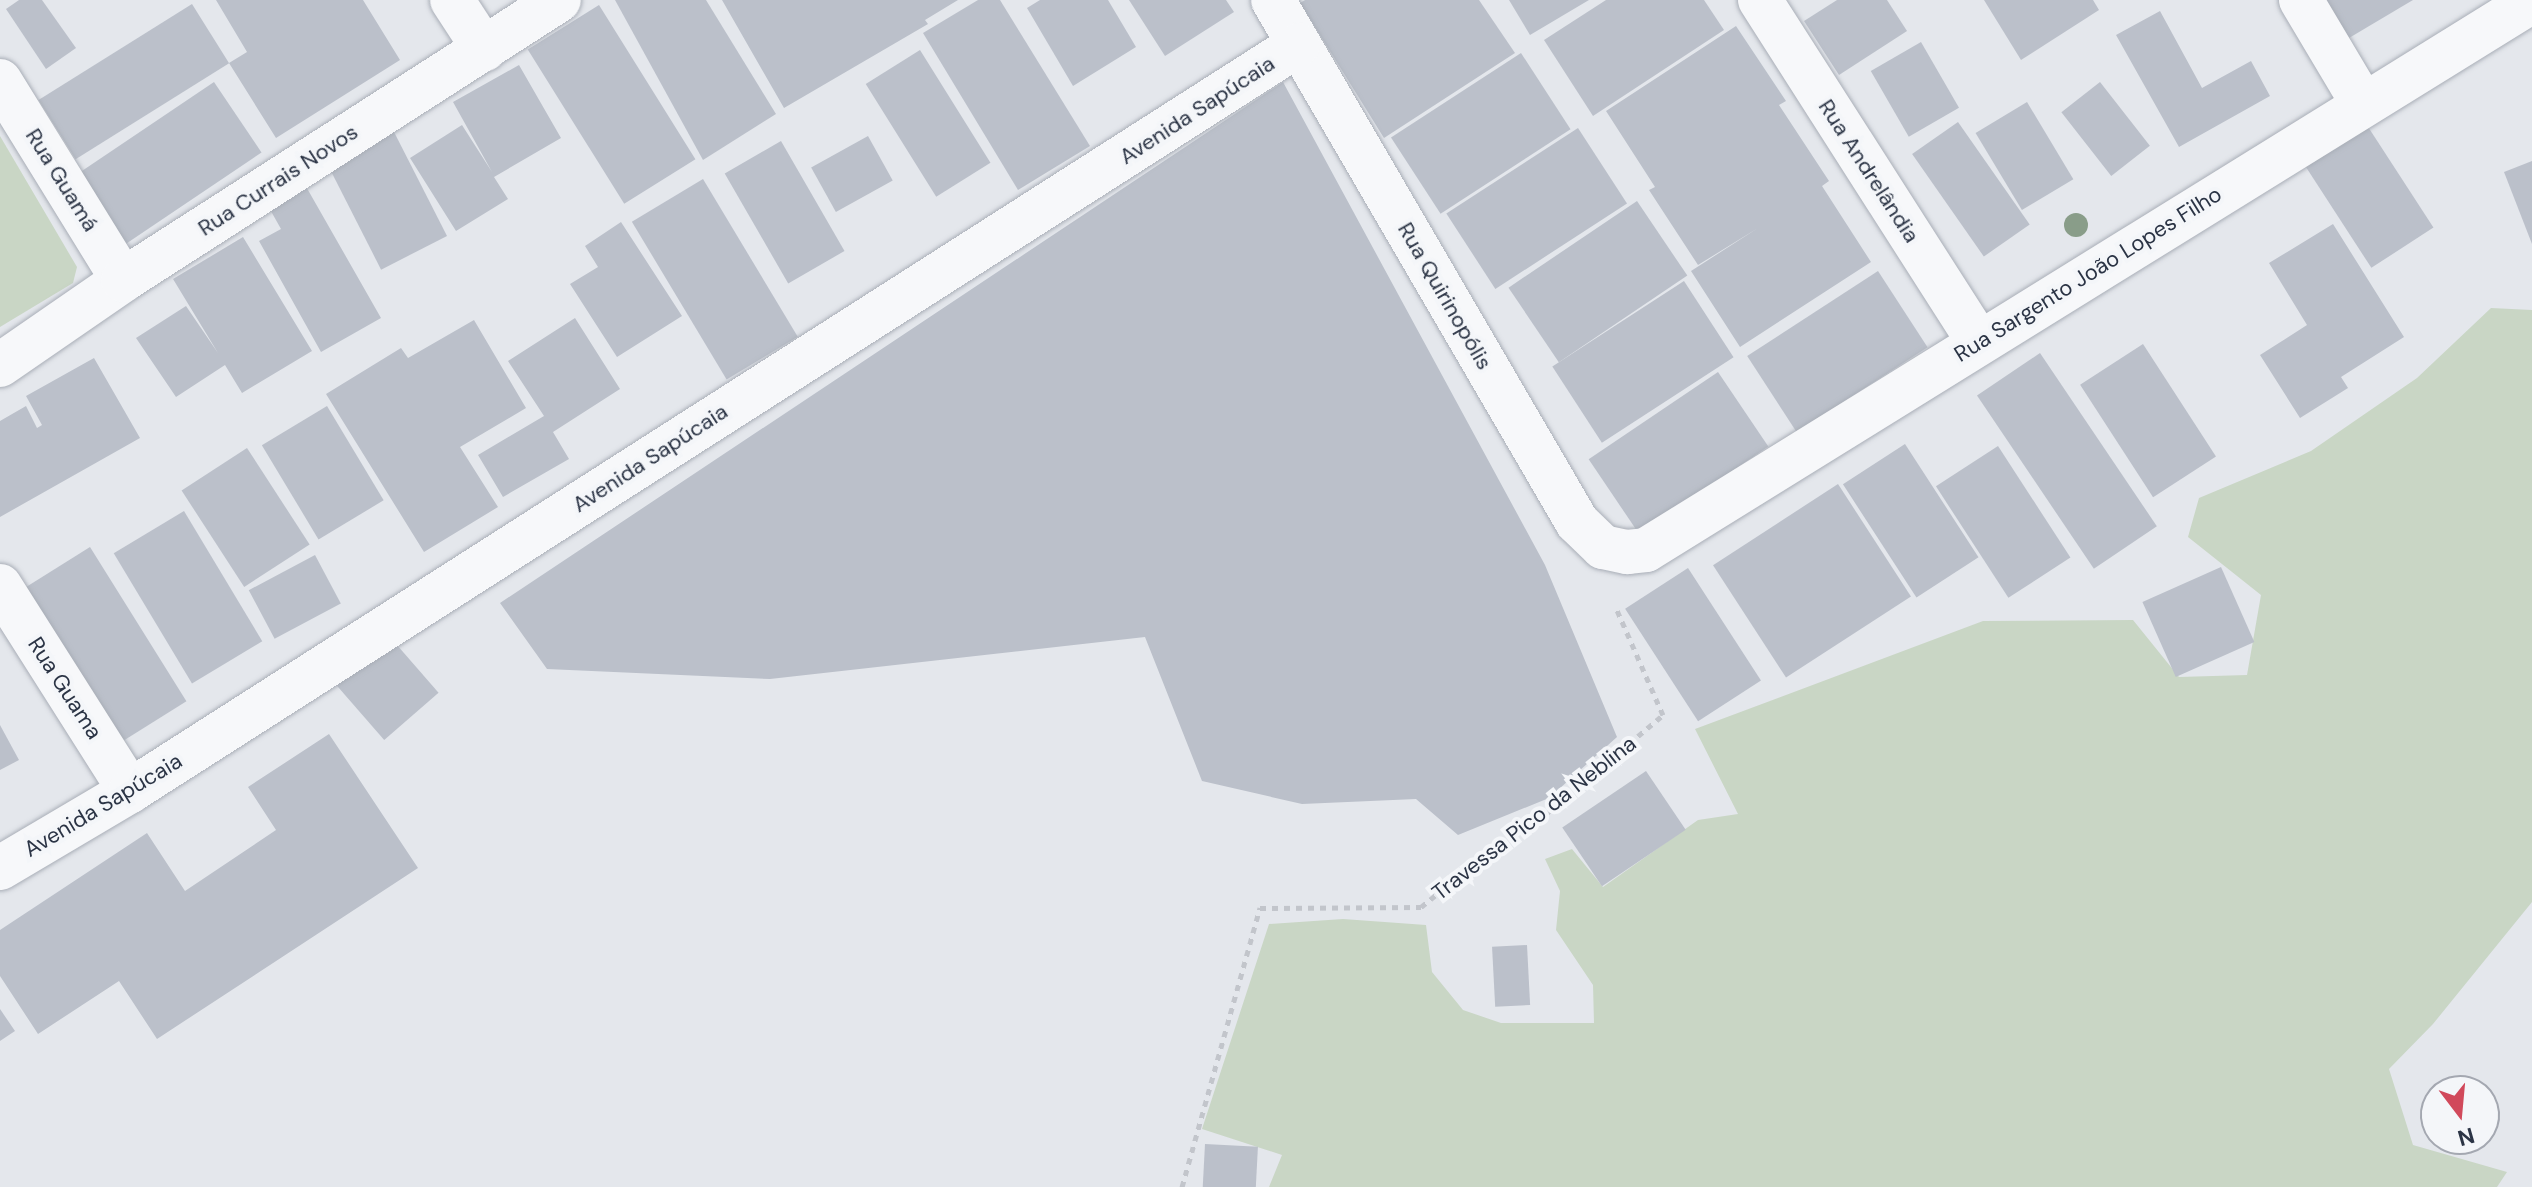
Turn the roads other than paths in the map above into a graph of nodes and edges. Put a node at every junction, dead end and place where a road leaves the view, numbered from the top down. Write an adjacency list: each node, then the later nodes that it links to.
1 (452, 0): 8 (street)
2 (559, 0): 8 (street, Rua Currais Novos)
3 (1273, 0): 7 (street, Rua Quirinopólis)
4 (1760, 0): 12 (street, Rua Andrelândia)
5 (2301, 0): 10 (street)
6 (2504, 8): 10 (street, Rua Sargento João Lopes Filho)
7 (1298, 45): 14 (street, Rua Quirinopólis); 16 (street, Avenida Sapúcaia)
8 (484, 49): 11 (street, Rua Currais Novos)
9 (0, 81): 11 (street, Rua Guamá)
10 (2363, 104): 12 (street, Rua Sargento João Lopes Filho)
11 (123, 280): 13 (street, Rua Currais Novos)
12 (1978, 341): 14 (street, Rua Sargento João Lopes Filho)
13 (0, 365)
14 (1646, 550)
15 (0, 586): 16 (street, Rua Guama)
16 (130, 791): 17 (street, Avenida Sapúcaia)
17 (0, 868)

